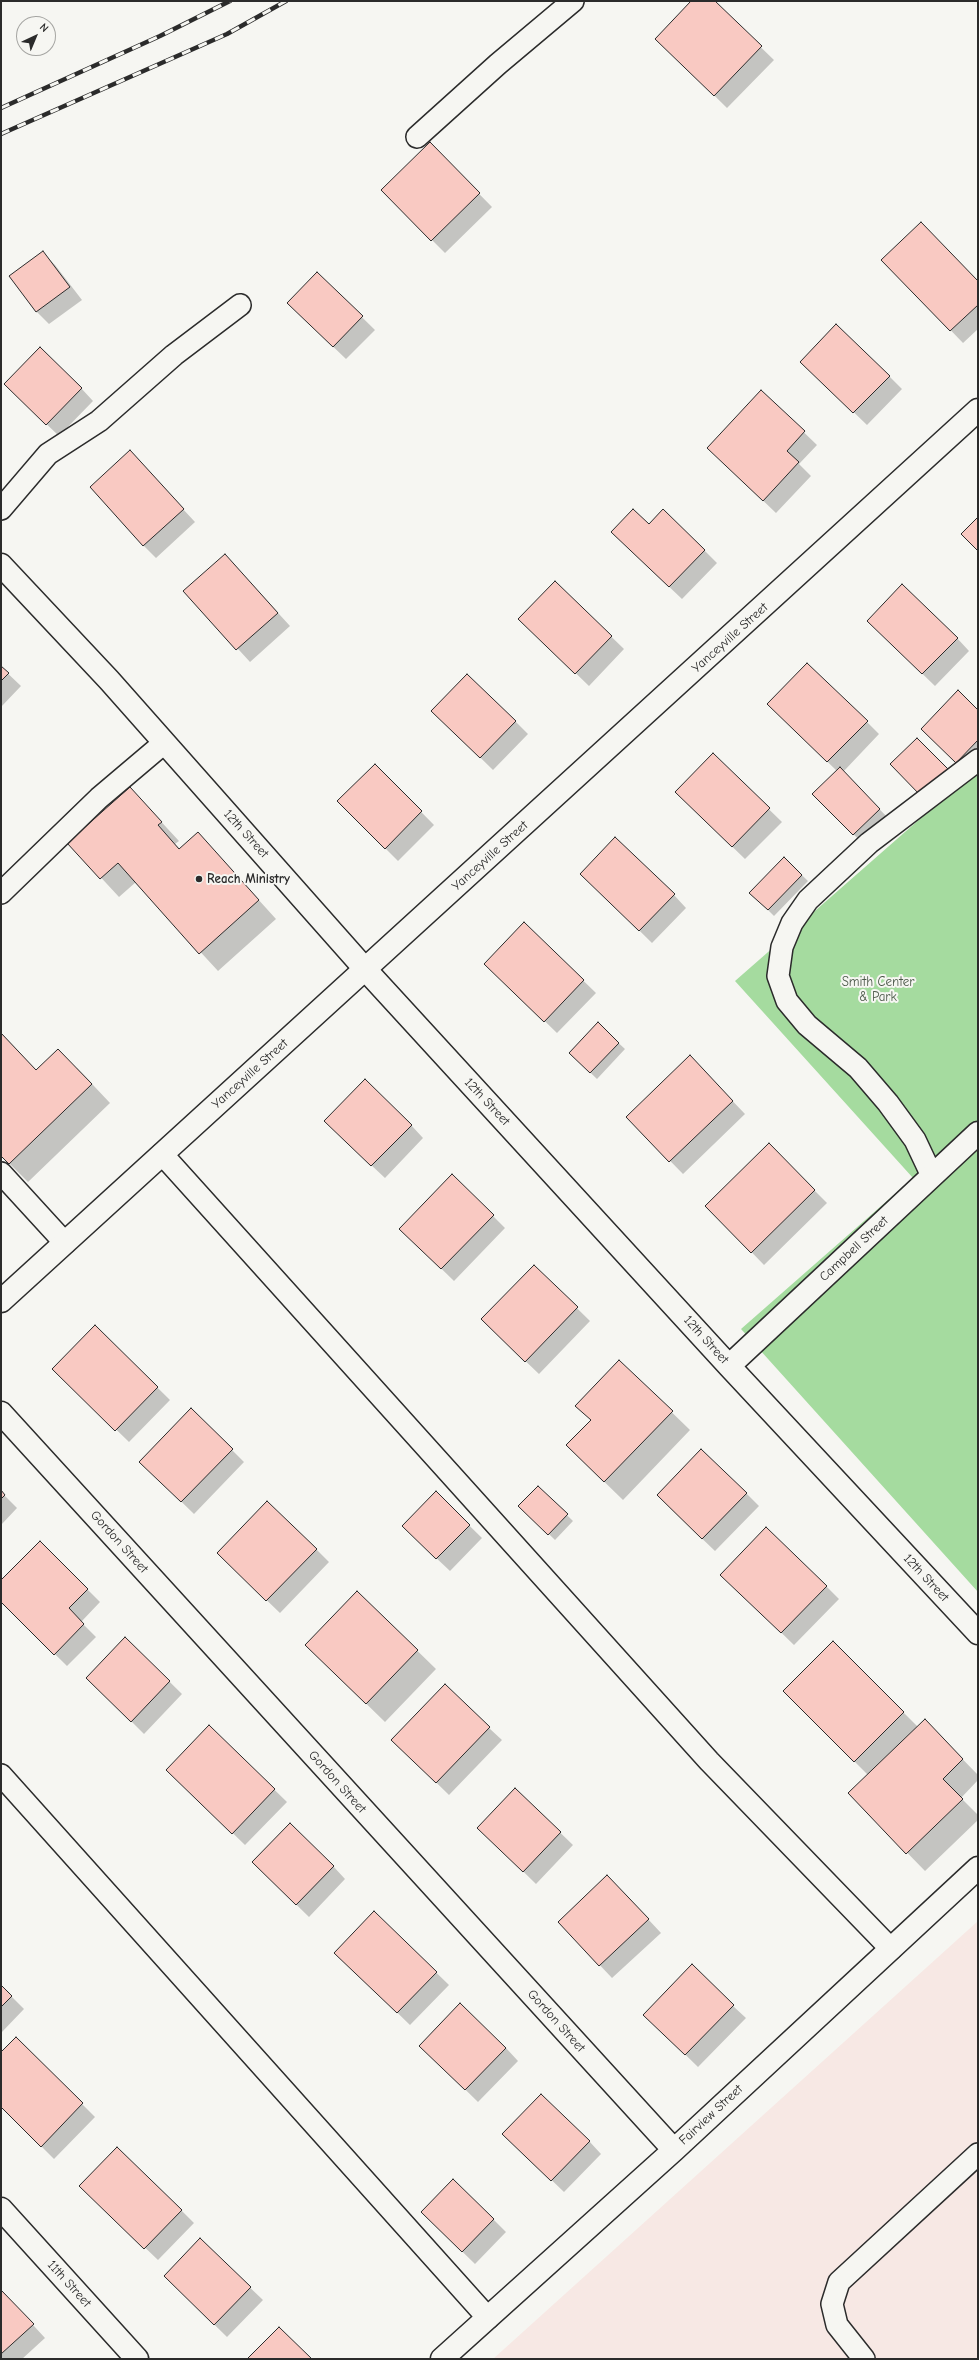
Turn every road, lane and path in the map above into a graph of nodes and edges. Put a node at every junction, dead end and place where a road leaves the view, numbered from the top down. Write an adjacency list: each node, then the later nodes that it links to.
1 (573, 1): 2 (lane)
2 (417, 137)
3 (240, 305): 5 (lane)
4 (978, 410): 10 (street, Yanceyville Street)
5 (1, 509)
6 (1, 565): 7 (street, 12th Street)
7 (164, 743): 9 (lane); 10 (street, 12th Street)
8 (978, 760): 14 (lane)
9 (1, 893)
10 (365, 969): 12 (street, Yanceyville Street); 17 (street, 12th Street)
11 (978, 1132): 14 (street, Campbell Street)
12 (162, 1154): 15 (street, Yanceyville Street); 22 (lane)
13 (1, 1173): 15 (lane)
14 (932, 1176): 17 (street, Campbell Street)
15 (65, 1243): 16 (street, Yanceyville Street)
16 (1, 1301)
17 (729, 1366): 19 (street, 12th Street)
18 (1, 1413): 23 (street, Gordon Street)
19 (978, 1633)
20 (1, 1775): 26 (lane)
21 (978, 1868): 22 (street, Fairview Street)
22 (891, 1949): 23 (street, Fairview Street)
23 (674, 2150): 26 (street, Fairview Street)
24 (978, 2154): 29 (lane)
25 (1, 2209): 27 (street, 11th Street)
26 (488, 2318): 28 (street, Fairview Street)
27 (137, 2359)
28 (442, 2359)
29 (864, 2359)

